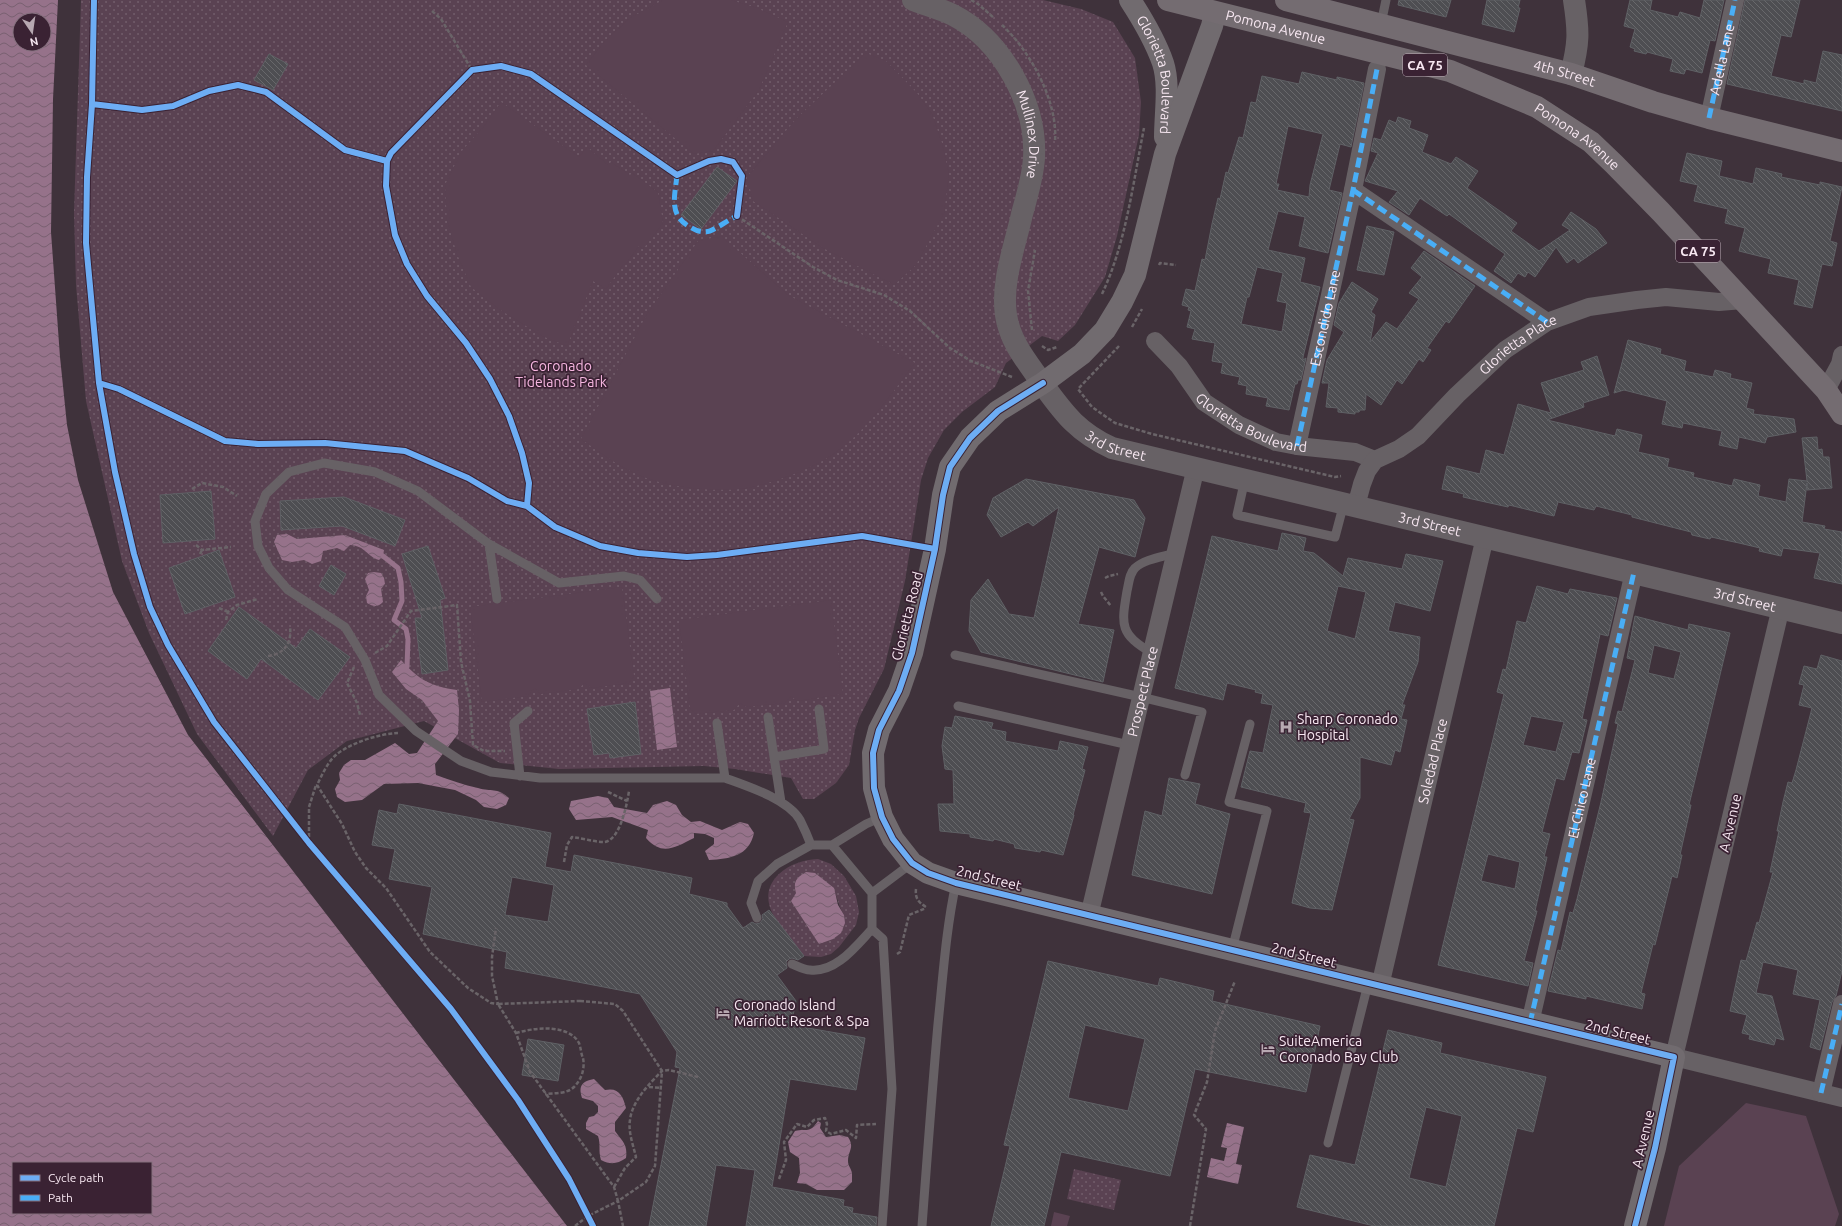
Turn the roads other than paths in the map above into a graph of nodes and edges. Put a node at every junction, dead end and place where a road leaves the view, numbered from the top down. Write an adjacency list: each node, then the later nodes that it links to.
1 (913, 0): 20 (street, Mullinex Drive)
2 (1130, 0): 14 (main road, Glorietta Boulevard)
3 (1168, 0): 8 (highway, CA 75)
4 (1286, 0): 9 (highway, 4th Street / CA 75)
5 (1386, 0): 9 (lane)
6 (1574, 0): 11 (street)
7 (1735, 0): 12 (street, Adella Lane)
8 (1215, 13): 14 (main road, Glorietta Boulevard); 16 (highway, Pomona Avenue / CA 75)
9 (1381, 24): 11 (highway, 4th Street / CA 75)
10 (1376, 69): 15 (street, Escondido Lane)
11 (1571, 74): 12 (highway, 4th Street / CA 75)
12 (1708, 118): 13 (highway, 4th Street / CA 75)
13 (1842, 151)
14 (1165, 154): 20 (main road, Glorietta Boulevard)
15 (1353, 190): 17 (street); 23 (street, Escondido Lane)
16 (1743, 300): 17 (street, Glorietta Place); 21 (highway, Pomona Avenue / CA 75)
17 (1547, 322): 24 (street, Glorietta Place)
18 (1155, 341): 23 (street, Glorietta Boulevard)
19 (1842, 355): 21 (street)
20 (1042, 383): 25 (street, 3rd Street); 51 (main road, Glorietta Road)
21 (1826, 390): 22 (highway, Pomona Avenue / CA 75)
22 (1842, 414)
23 (1297, 446): 24 (street, Glorietta Boulevard)
24 (1376, 460): 27 (street)
25 (1196, 468): 26 (street, 3rd Street); 30 (street, Prospect Place)
26 (1244, 479): 27 (street, 3rd Street); 27 (lane)
27 (1350, 504): 28 (street, 3rd Street)
28 (1485, 536): 31 (street, 3rd Street); 62 (street, Soledad Place)
29 (489, 544): 32 (lane); 33 (lane); 48 (lane)
30 (1175, 554): 36 (street, Prospect Place); 36 (lane)
31 (1634, 572): 34 (street, 3rd Street); 64 (street, El Chico Lane)
32 (497, 599)
33 (657, 599)
34 (1781, 607): 35 (street, 3rd Street); 65 (street, A Avenue)
35 (1842, 623)
36 (1152, 653): 38 (street, Prospect Place)
37 (955, 655): 38 (lane)
38 (1141, 697): 45 (street, Prospect Place); 47 (lane)
39 (958, 706): 45 (lane)
40 (819, 709): 46 (lane)
41 (528, 710): 48 (lane)
42 (768, 717): 46 (lane)
43 (717, 723): 49 (lane)
44 (1250, 724): 60 (lane)
45 (1129, 745): 57 (street, Prospect Place)
46 (774, 757): 50 (lane)
47 (1184, 775)
48 (520, 776): 49 (lane)
49 (726, 778): 50 (lane)
50 (781, 802): 52 (lane)
51 (882, 817): 53 (lane); 54 (main road, Glorietta Road)
52 (811, 845): 53 (lane); 58 (lane)
53 (832, 845): 56 (lane)
54 (919, 874): 55 (main road, 2nd Street); 56 (lane)
55 (956, 883): 57 (main road, 2nd Street); 70 (lane)
56 (872, 893): 59 (lane)
57 (1089, 916): 60 (main road, 2nd Street)
58 (757, 918)
59 (872, 929): 61 (lane); 69 (lane)
60 (1232, 950): 62 (main road, 2nd Street)
61 (792, 964)
62 (1374, 985): 64 (main road, 2nd Street); 68 (lane)
63 (1842, 1004): 66 (street)
64 (1530, 1023): 65 (main road, 2nd Street)
65 (1674, 1058): 66 (street, 2nd Street); 71 (main road, A Avenue)
66 (1821, 1093): 67 (street, 2nd Street)
67 (1842, 1098)
68 (1328, 1144)
69 (882, 1226)
70 (922, 1226)
71 (1635, 1226)

